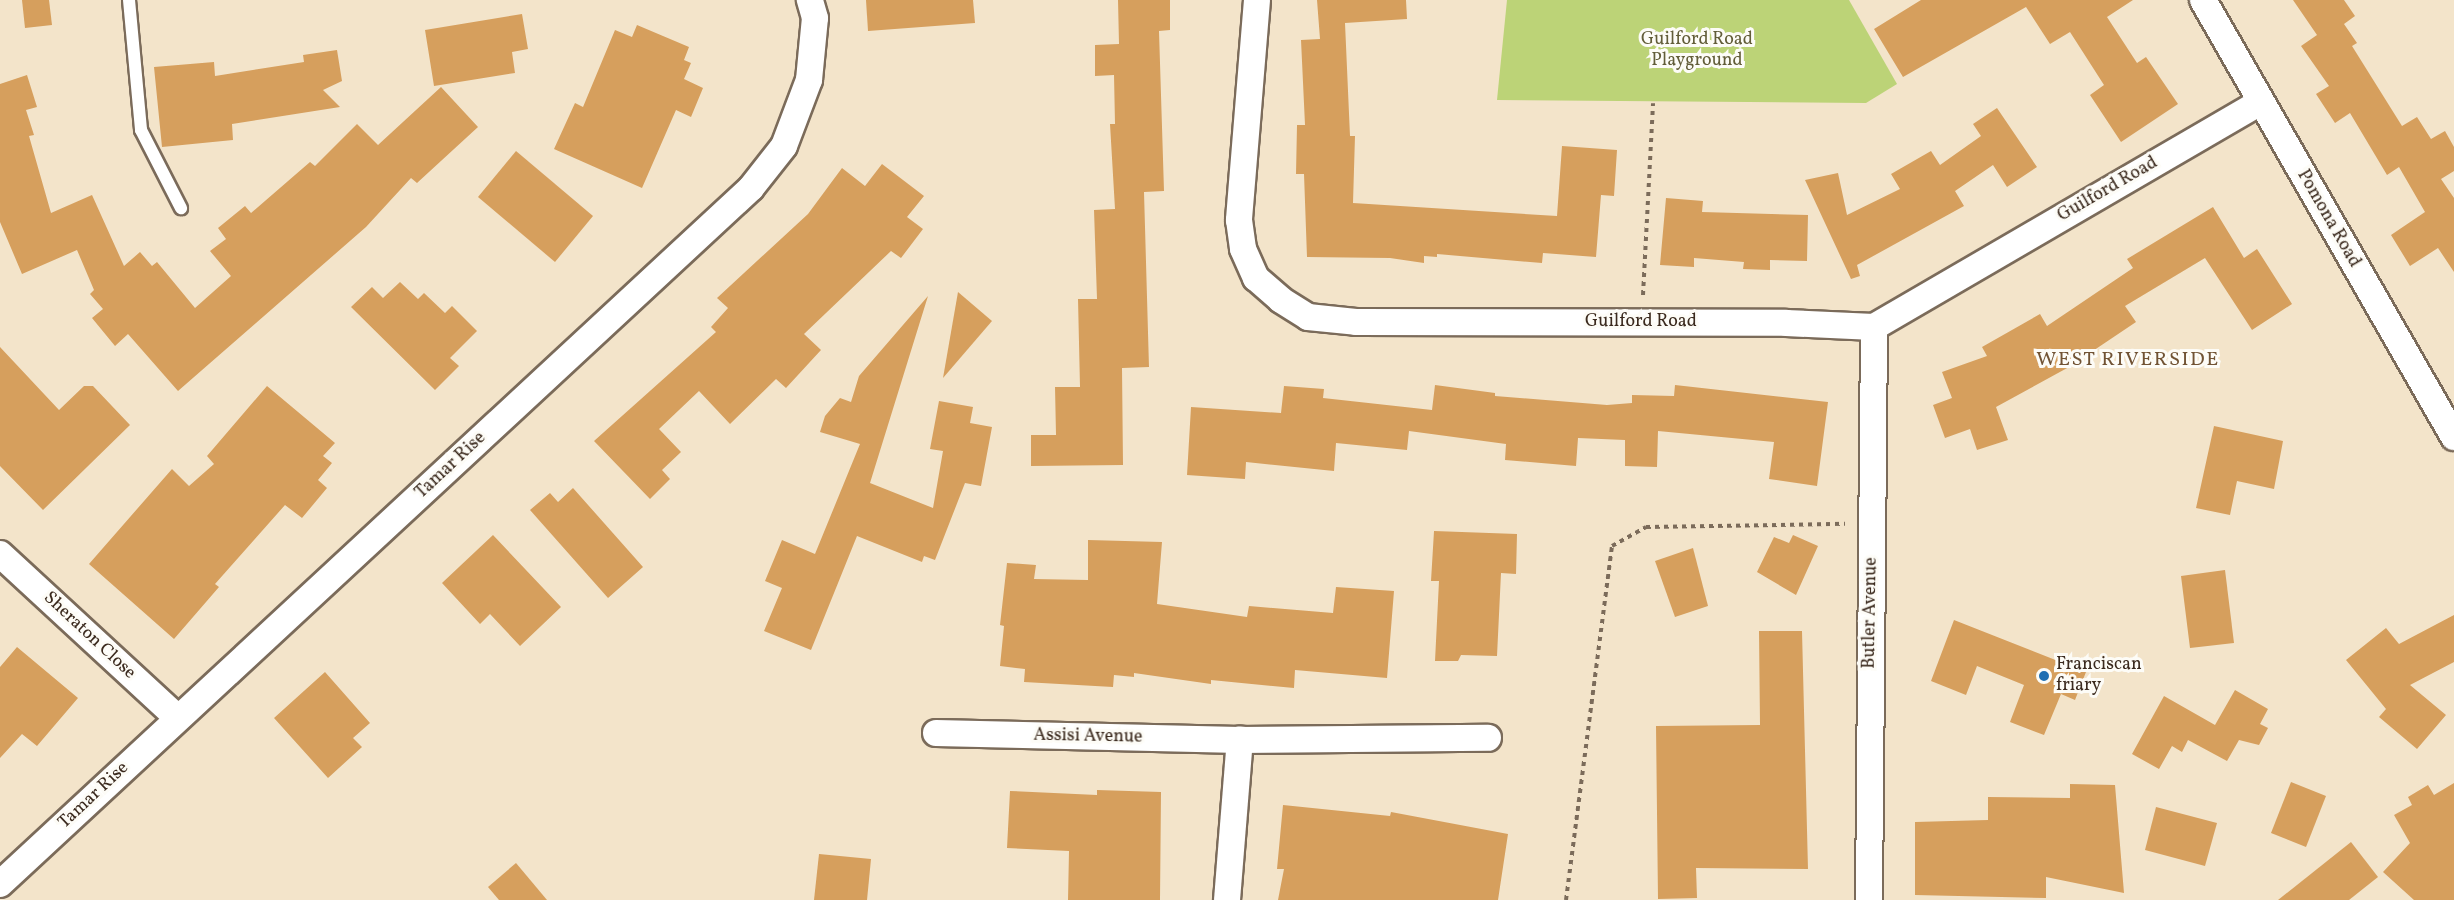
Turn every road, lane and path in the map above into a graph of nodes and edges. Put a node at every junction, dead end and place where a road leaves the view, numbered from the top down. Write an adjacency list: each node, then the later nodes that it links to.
1 (129, 0): 7 (lane)
2 (810, 0): 13 (street, Tamar Rise)
3 (1257, 0): 8 (street, Guilford Road)
4 (2203, 0): 5 (street, Pomona Road)
5 (2260, 102): 9 (street, Guilford Road); 10 (street, Pomona Road)
6 (1653, 103): 8 (path)
7 (180, 208)
8 (1642, 322): 9 (street, Guilford Road)
9 (1874, 327): 11 (street, Butler Avenue)
10 (2454, 437)
11 (1872, 523): 19 (path); 20 (street, Butler Avenue)
12 (0, 555): 13 (street, Sheraton Close)
13 (178, 718): 17 (street, Tamar Rise)
14 (936, 732): 16 (street, Assisi Avenue)
15 (1488, 738): 16 (street, Assisi Avenue)
16 (1240, 740): 18 (street)
17 (0, 884)
18 (1227, 900)
19 (1566, 900)
20 (1869, 900)

